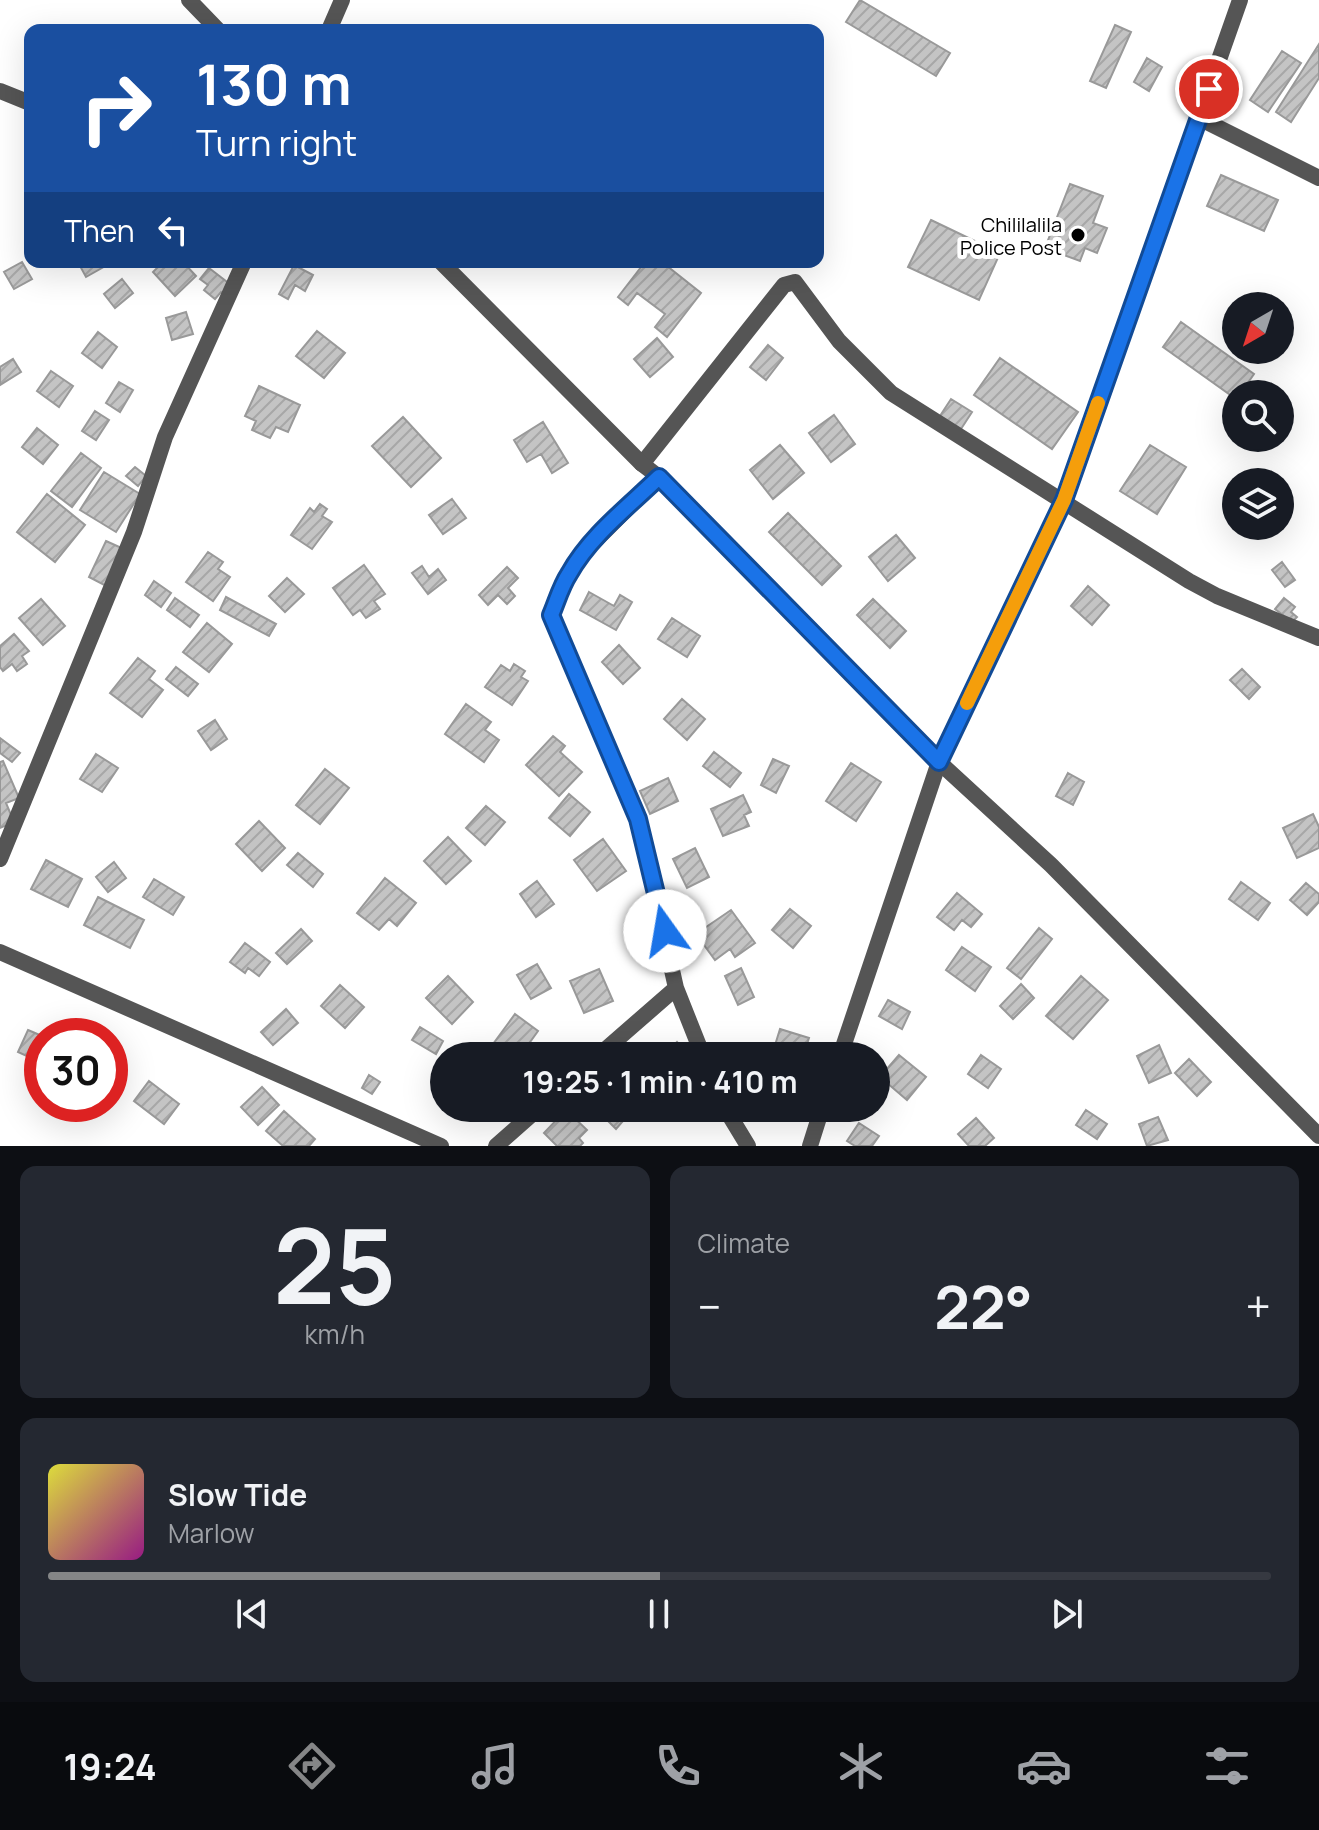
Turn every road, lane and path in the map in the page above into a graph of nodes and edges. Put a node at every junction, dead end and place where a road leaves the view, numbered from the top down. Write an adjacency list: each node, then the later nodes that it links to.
1 (189, 0): 4 (street)
2 (342, 0): 5 (street)
3 (1240, 0): 8 (street)
4 (212, 24)
5 (332, 24)
6 (0, 91): 7 (street)
7 (24, 101)
8 (1199, 118): 9 (street); 14 (street)
9 (1319, 178)
10 (241, 268): 17 (street)
11 (447, 268): 12 (street)
12 (642, 464): 13 (street); 14 (street)
13 (659, 477): 16 (street); 19 (street)
14 (1064, 500): 15 (street); 16 (street)
15 (1319, 638)
16 (939, 762): 22 (street); 26 (street)
17 (0, 859)
18 (0, 952): 27 (street)
19 (676, 988): 20 (street); 21 (street)
20 (614, 1042)
21 (697, 1042)
22 (845, 1042)
23 (523, 1122): 28 (street)
24 (733, 1122): 29 (street)
25 (818, 1122): 30 (street)
26 (1319, 1136)
27 (441, 1146)
28 (496, 1146)
29 (748, 1146)
30 (810, 1146)

